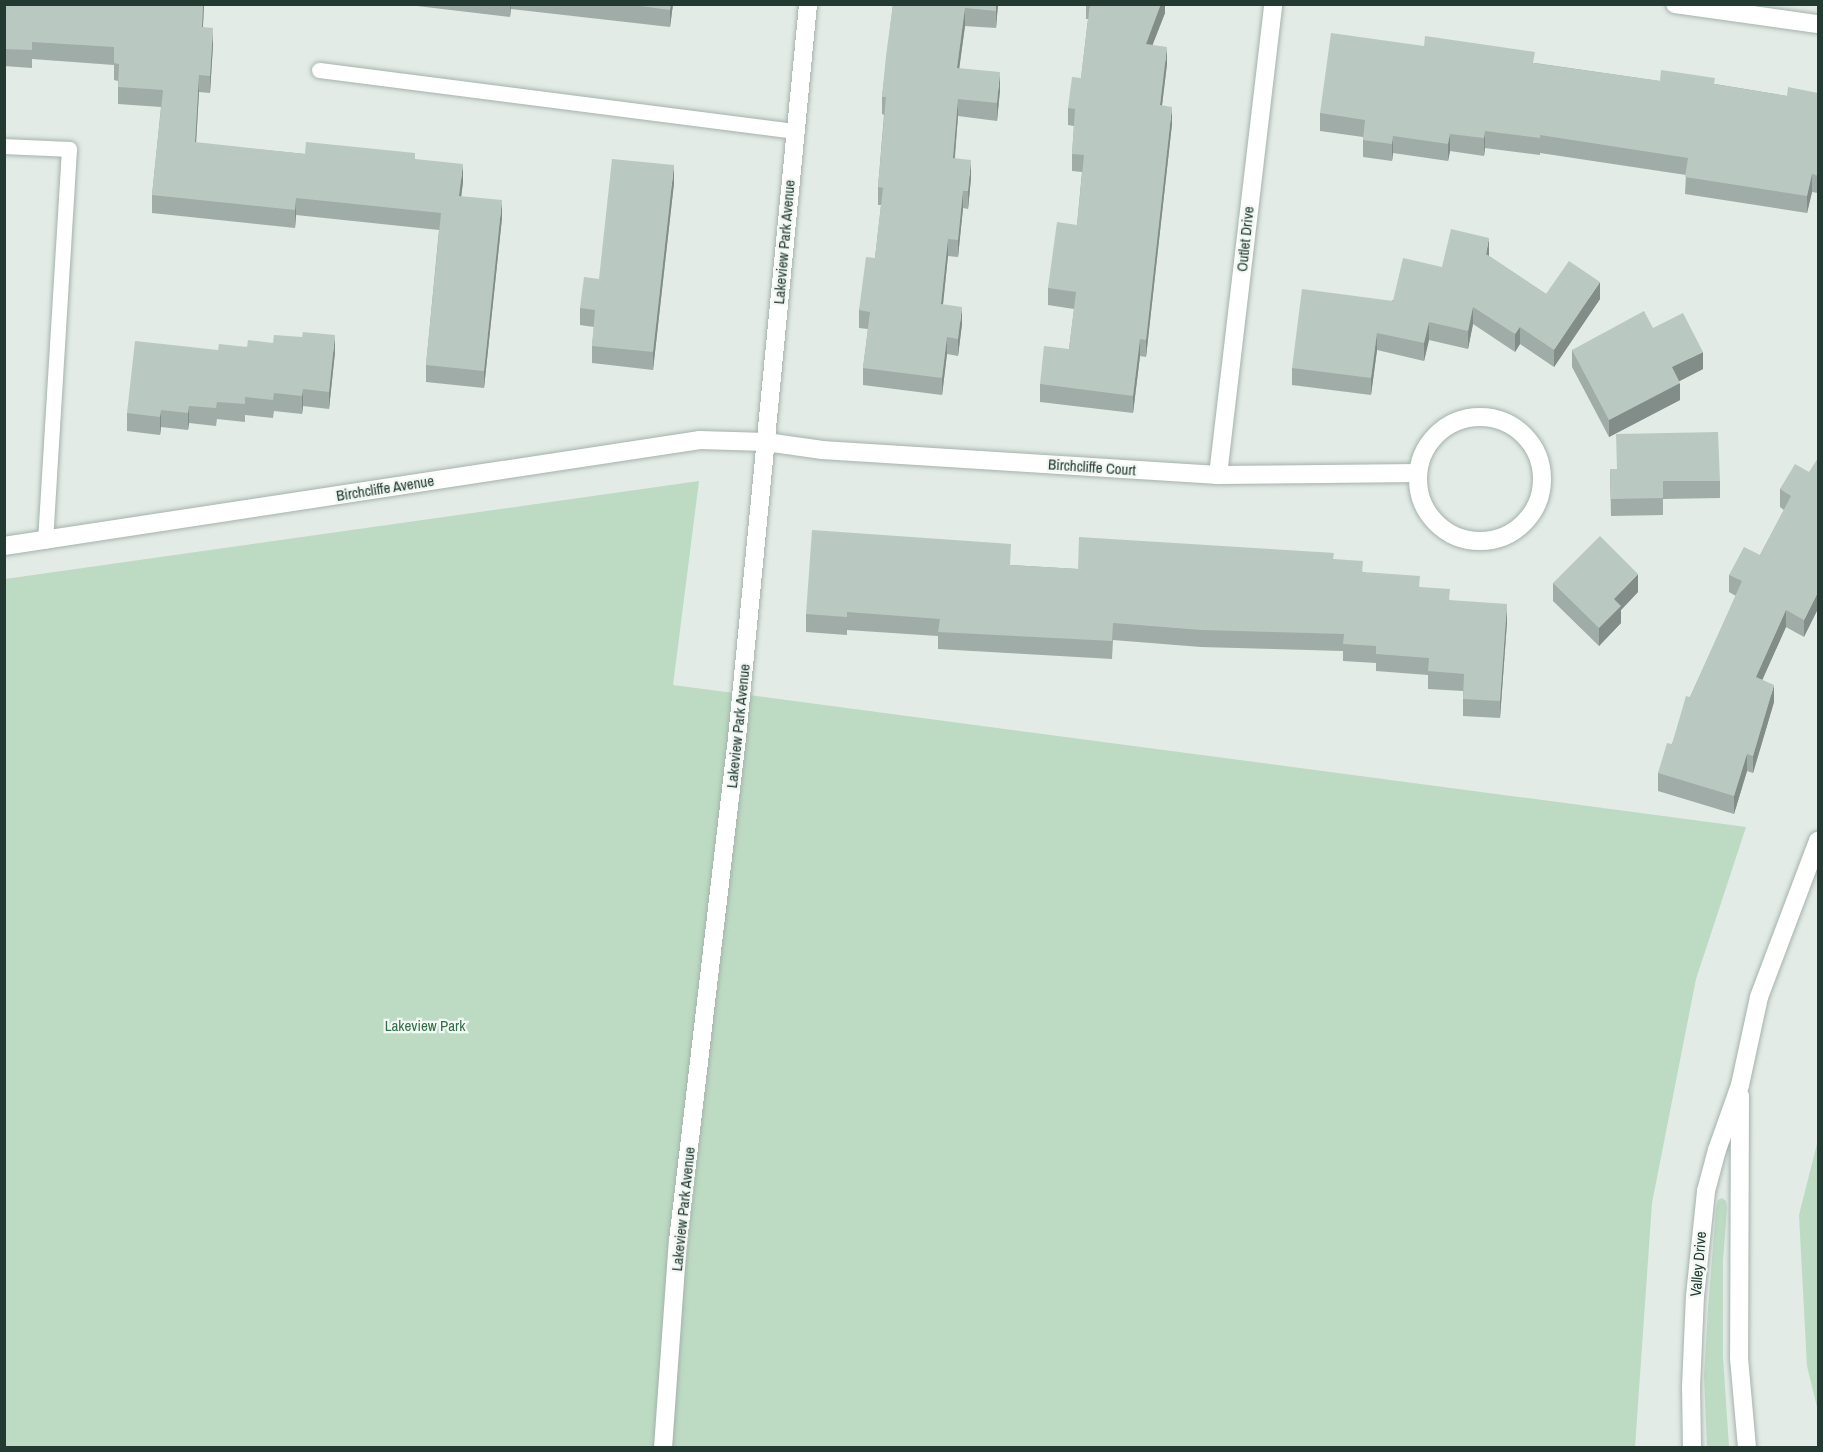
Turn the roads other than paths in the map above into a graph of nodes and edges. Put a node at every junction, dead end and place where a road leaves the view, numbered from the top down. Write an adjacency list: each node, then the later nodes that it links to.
1 (808, 4): 6 (street, Lakeview Park Avenue)
2 (1273, 4): 10 (street, Outlet Drive)
3 (1675, 4): 4 (street)
4 (1818, 24)
5 (319, 70): 6 (lane)
6 (794, 131): 8 (street, Lakeview Park Avenue)
7 (4, 146): 11 (lane)
8 (766, 442): 10 (street, Birchcliffe Court); 11 (street, Birchcliffe Avenue); 15 (street, Lakeview Park Avenue)
9 (1418, 473): 9 (street); 10 (street, Birchcliffe Court)
10 (1218, 475)
11 (45, 540): 12 (street, Birchcliffe Avenue)
12 (4, 546)
13 (1818, 841): 14 (street, Valley Drive)
14 (1740, 1085): 16 (street, Valley Drive); 17 (street, Valley Drive)
15 (663, 1448)
16 (1692, 1448)
17 (1747, 1448)

